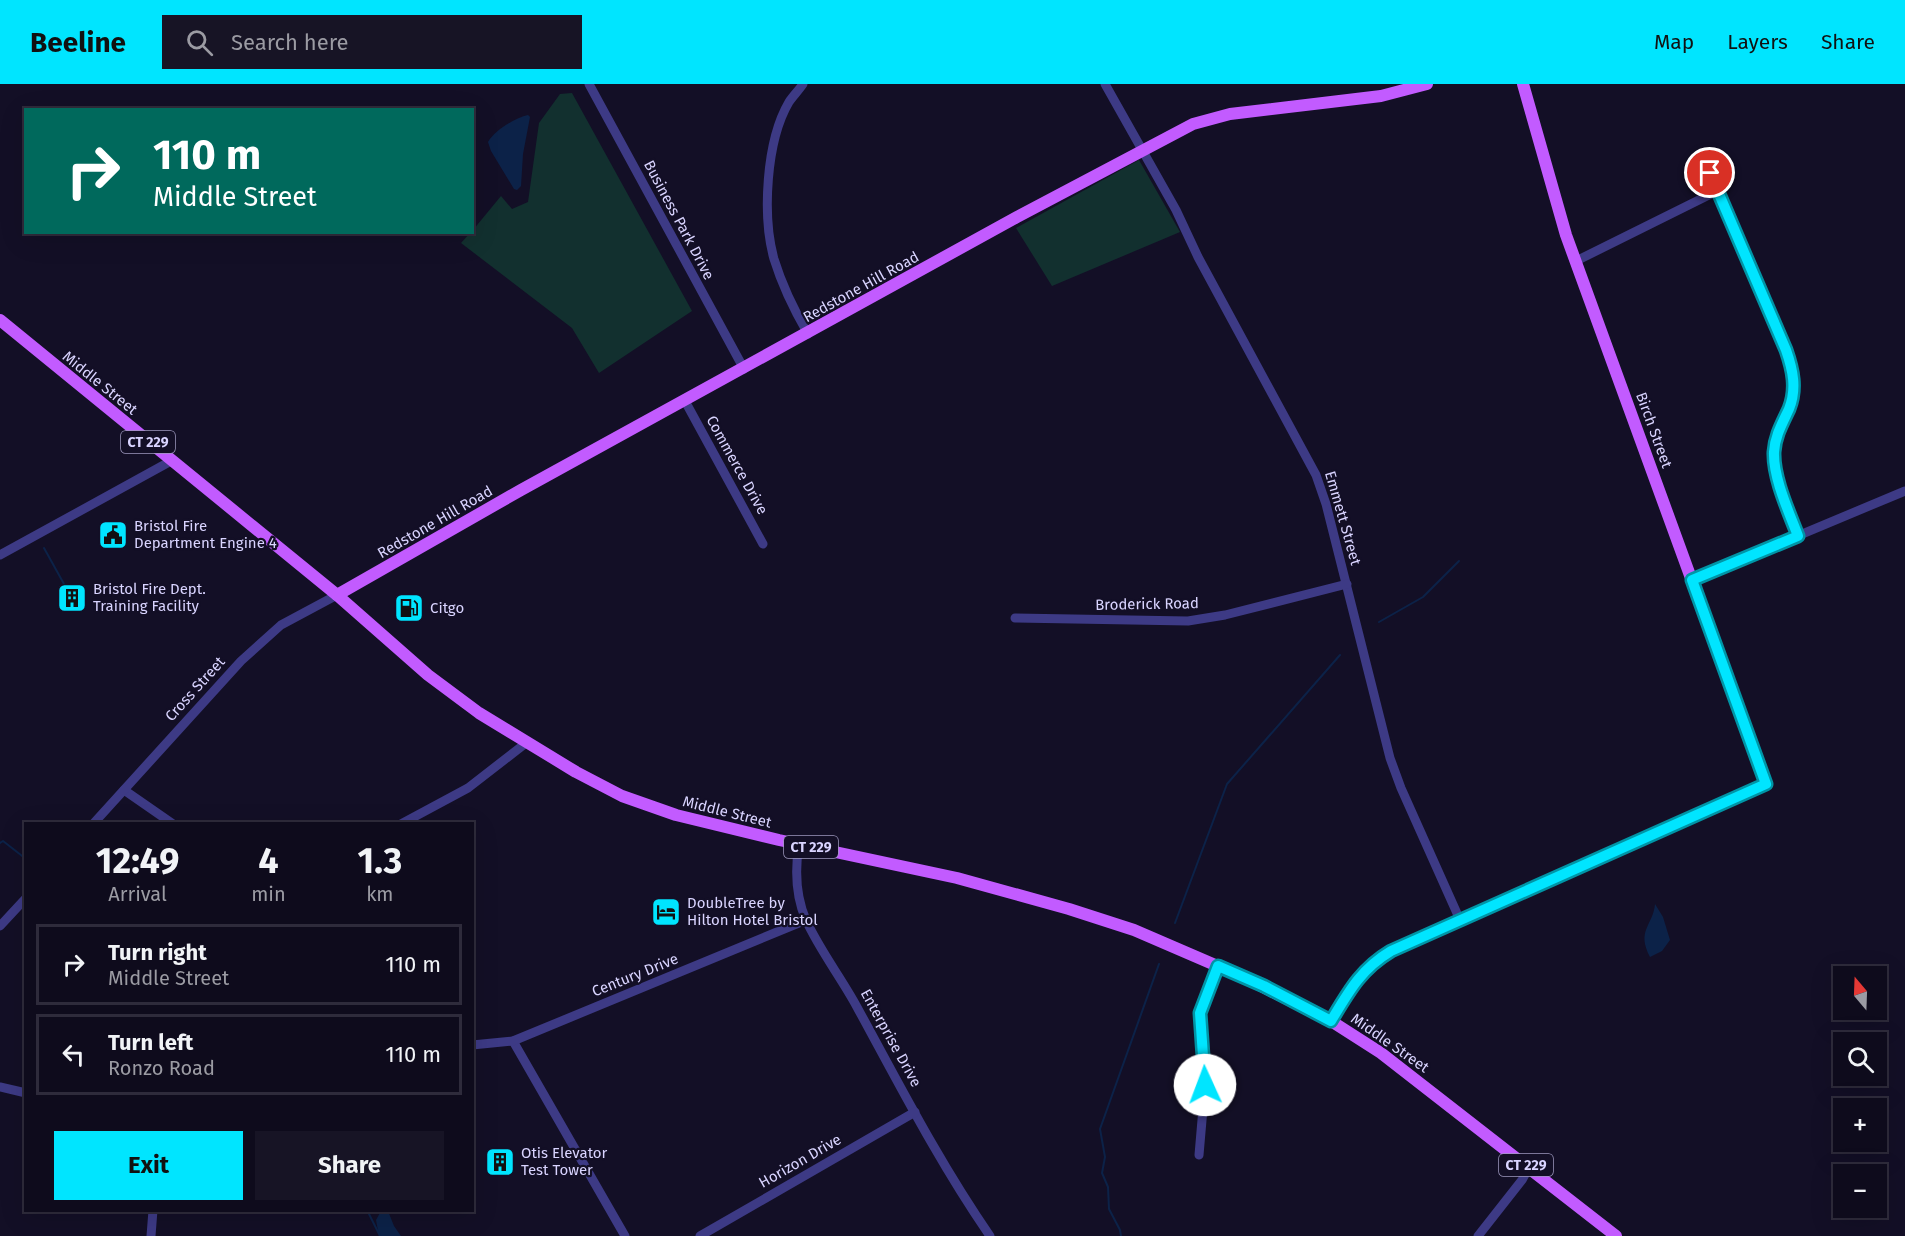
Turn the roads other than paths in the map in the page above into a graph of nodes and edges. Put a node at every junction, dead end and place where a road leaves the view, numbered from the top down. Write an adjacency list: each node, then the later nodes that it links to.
1 (589, 84): 12 (street, Business Park Drive)
2 (803, 84): 11 (street)
3 (1106, 84): 6 (street, Emmett Street)
4 (1427, 84): 6 (main road, Redstone Hill Road)
5 (1523, 84): 9 (main road, Birch Street)
6 (1142, 150): 11 (main road, Redstone Hill Road); 20 (street, Emmett Street)
7 (1703, 155): 8 (street)
8 (1717, 191): 9 (street); 16 (street)
9 (1576, 261): 19 (main road, Birch Street)
10 (0, 321): 14 (main road, Middle Street / CT 229)
11 (808, 334): 12 (main road, Redstone Hill Road)
12 (744, 369): 13 (main road, Redstone Hill Road)
13 (685, 401): 17 (street, Commerce Drive); 21 (main road, Redstone Hill Road)
14 (171, 460): 18 (street); 21 (main road, Middle Street / CT 229)
15 (1905, 491): 16 (street)
16 (1798, 536): 19 (street)
17 (763, 544)
18 (0, 555)
19 (1692, 580): 31 (main road, Birch Street)
20 (1347, 584): 22 (street, Broderick Road); 31 (street, Emmett Street)
21 (337, 595): 23 (main road, Middle Street / CT 229); 24 (street, Cross Street)
22 (1015, 618)
23 (526, 743): 27 (street); 28 (main road, Middle Street / CT 229)
24 (124, 790): 25 (street, Cross Street); 26 (street)
25 (95, 822)
26 (170, 822)
27 (405, 822)
28 (799, 844): 30 (street, Enterprise Drive); 33 (main road, Middle Street / CT 229)
29 (24, 900): 32 (street)
30 (806, 920): 35 (street, Century Drive); 39 (street, Enterprise Drive)
31 (1460, 920): 34 (main road)
32 (0, 926)
33 (1218, 966): 34 (main road, Middle Street / CT 229); 40 (street)
34 (1331, 1021): 41 (main road, Middle Street / CT 229)
35 (513, 1041): 36 (street, Century Drive); 44 (street)
36 (474, 1044)
37 (0, 1087): 38 (street)
38 (24, 1093)
39 (915, 1112): 45 (street, Horizon Drive); 46 (street, Enterprise Drive)
40 (1199, 1155)
41 (1529, 1167): 47 (street); 48 (main road, Middle Street / CT 229)
42 (153, 1212): 43 (street)
43 (151, 1236)
44 (625, 1236)
45 (700, 1236)
46 (990, 1236)
47 (1478, 1236)
48 (1616, 1236)

